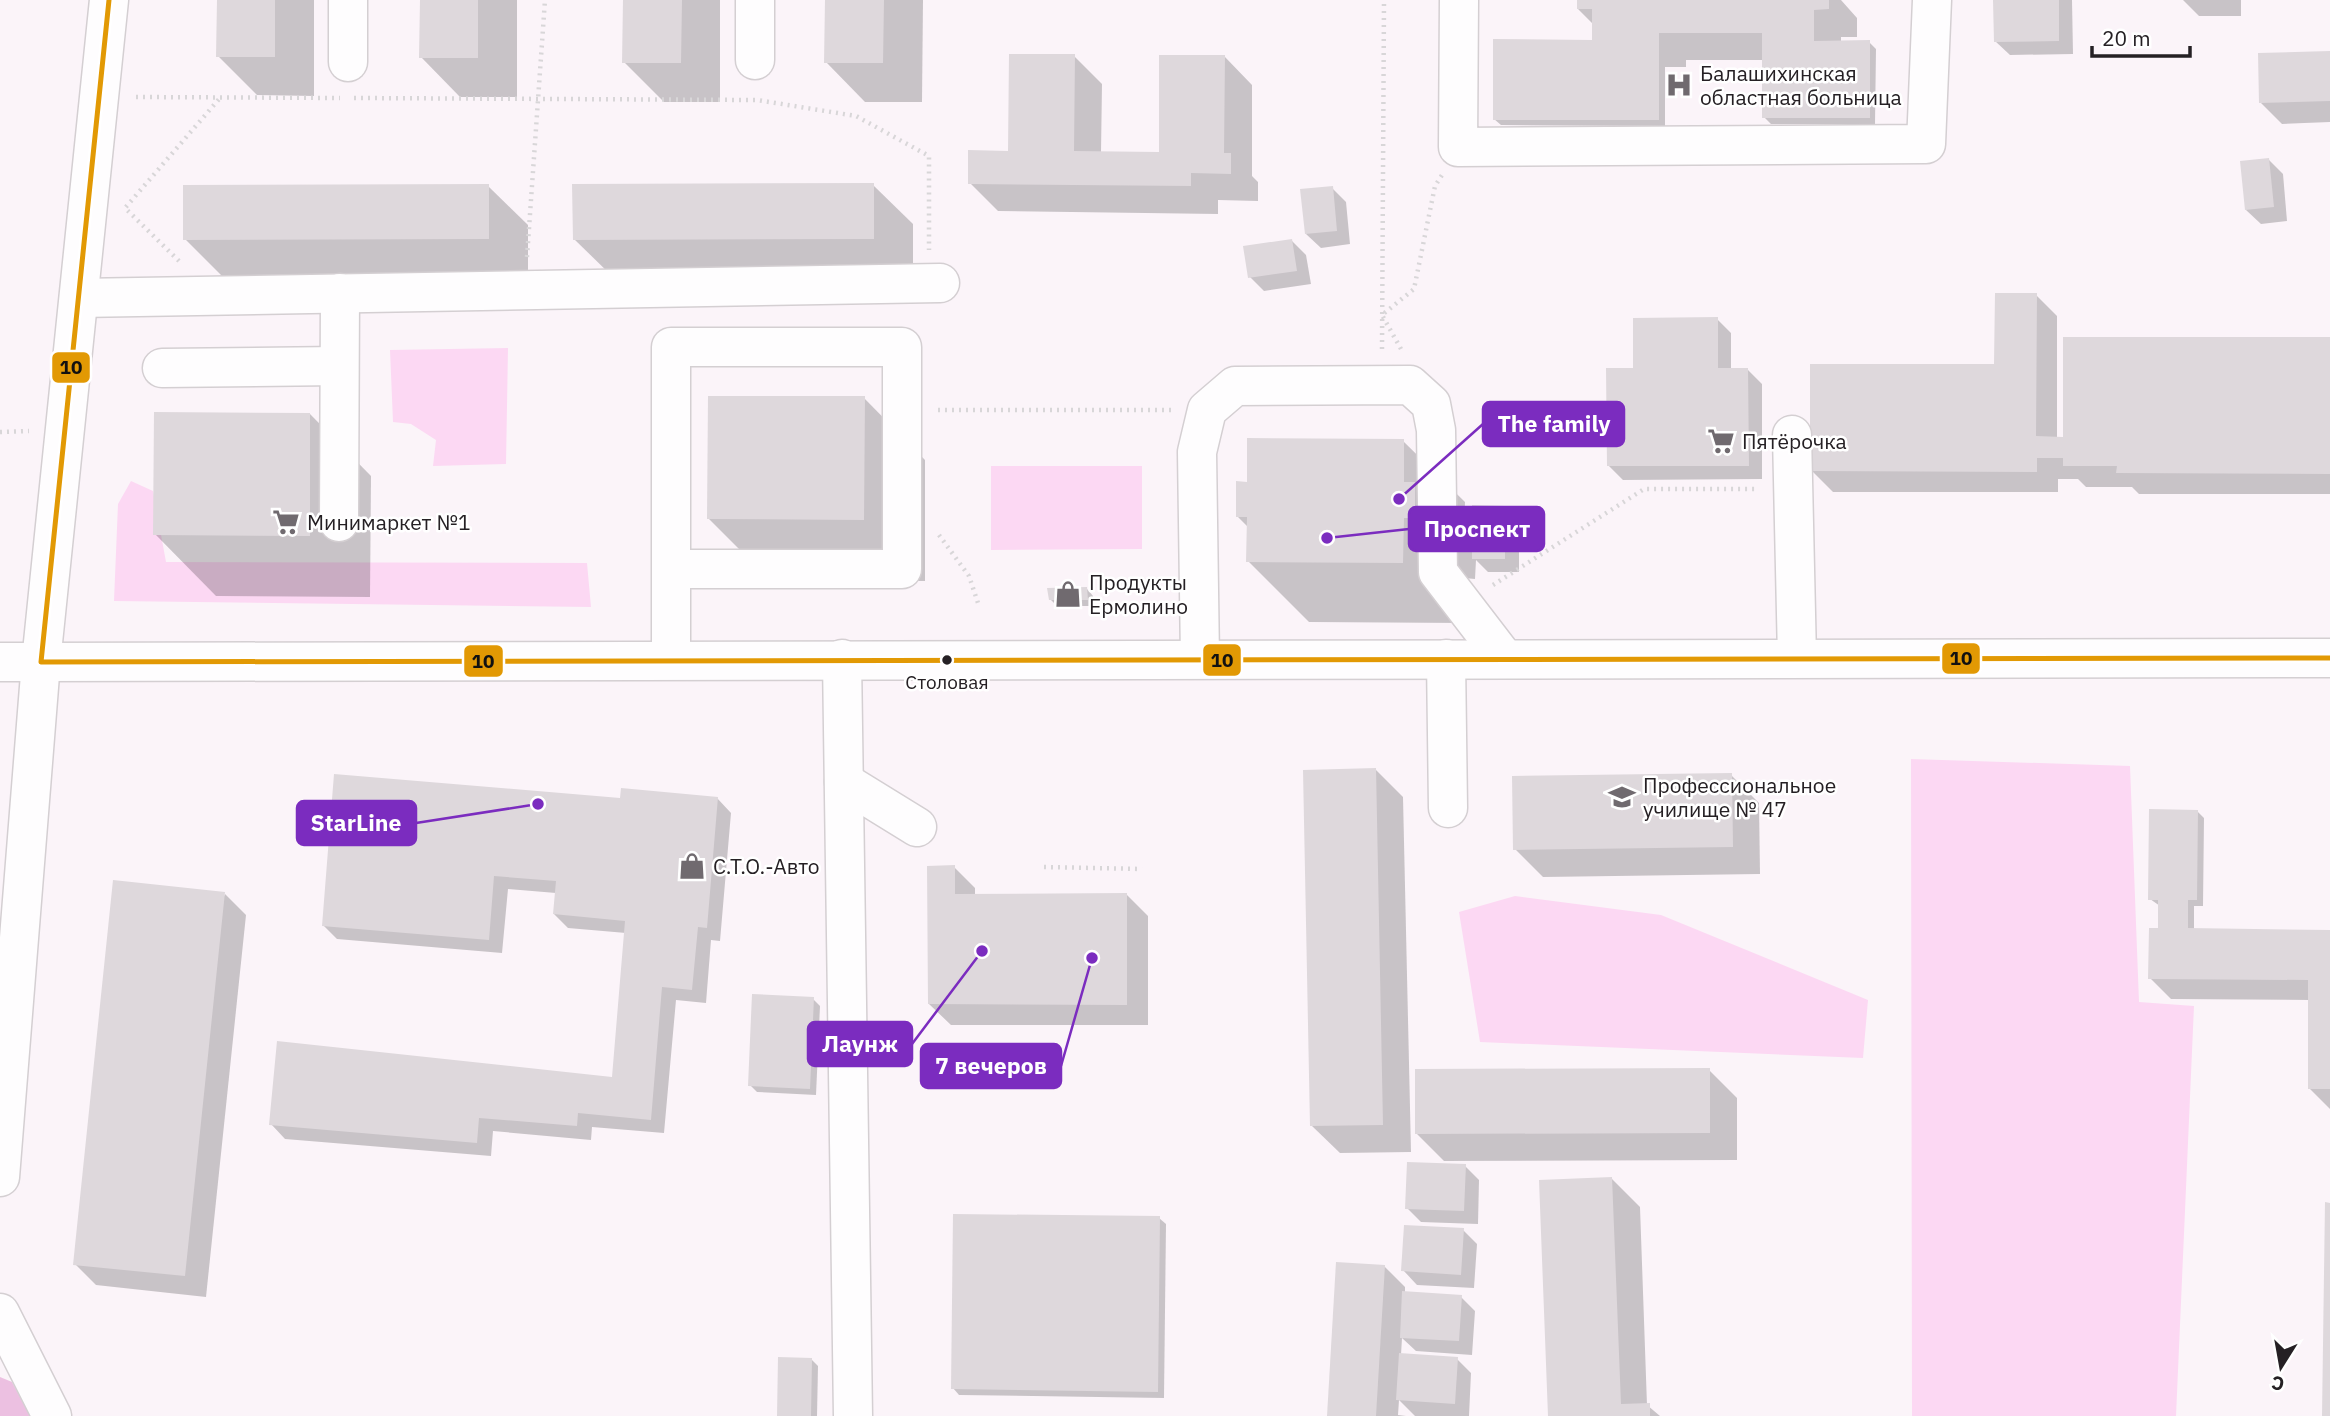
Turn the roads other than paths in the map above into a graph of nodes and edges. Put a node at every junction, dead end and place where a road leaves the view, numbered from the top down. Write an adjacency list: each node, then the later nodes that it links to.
1 (109, 0): 10 (main road)
2 (348, 0): 7 (main road)
3 (755, 0): 6 (main road)
4 (1460, 0): 5 (main road)
5 (1932, 0)
6 (755, 60)
7 (350, 80)
8 (940, 283): 9 (main road)
9 (340, 293): 10 (main road); 11 (main road)
10 (79, 298): 24 (main road)
11 (340, 366): 12 (main road); 14 (main road)
12 (162, 368)
13 (1792, 435): 17 (main road)
14 (339, 522)
15 (671, 569): 15 (main road); 19 (main road)
16 (1504, 658): 17 (main road); 20 (main road); 21 (main road)
17 (1797, 658): 18 (main road)
18 (2330, 658)
19 (671, 659): 22 (main road); 24 (main road)
20 (1200, 659): 21 (main road); 22 (main road)
21 (1446, 659): 26 (main road)
22 (842, 660): 25 (main road)
23 (0, 662): 24 (main road)
24 (41, 662): 28 (main road)
25 (844, 782): 27 (main road); 31 (main road)
26 (1448, 808)
27 (917, 827)
28 (0, 1178)
29 (0, 1313): 30 (main road)
30 (52, 1416)
31 (853, 1416)

